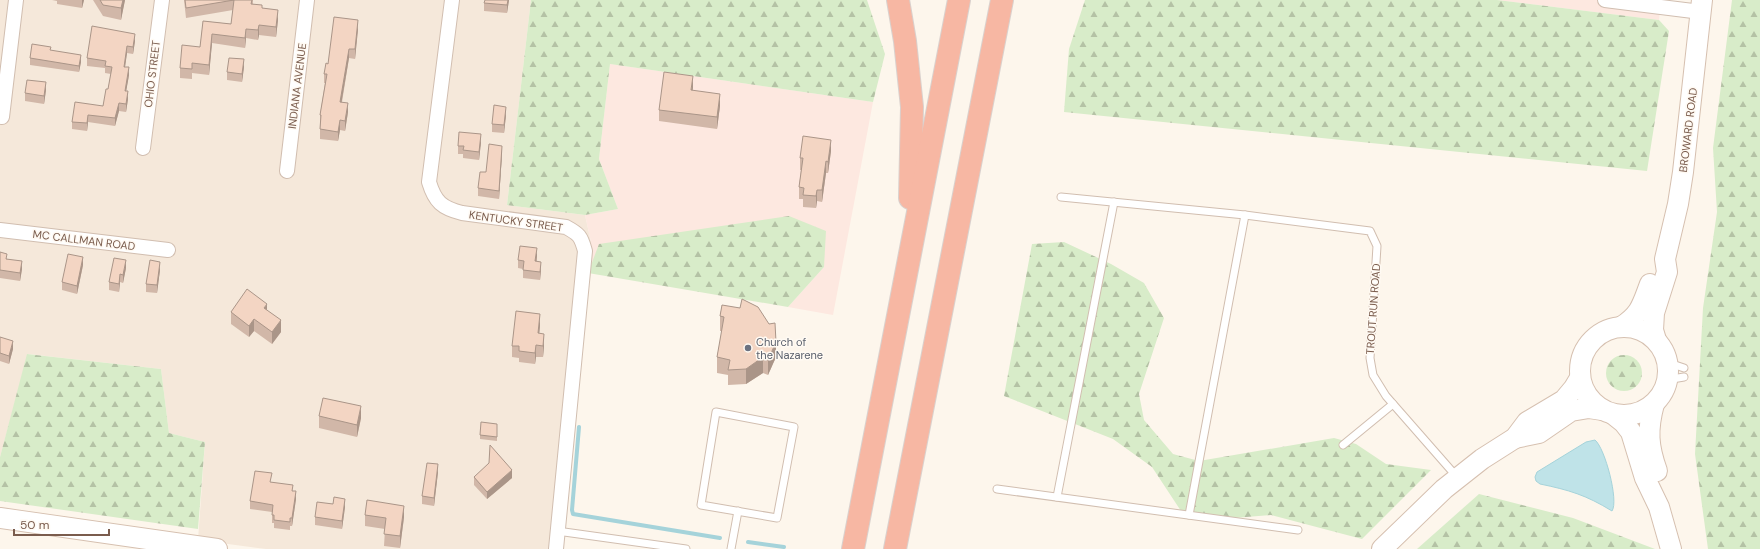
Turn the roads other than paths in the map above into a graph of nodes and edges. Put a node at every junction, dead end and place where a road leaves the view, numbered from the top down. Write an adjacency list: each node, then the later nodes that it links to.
1 (16, 0): 12 (street)
2 (162, 0): 13 (street, OHIO STREET)
3 (307, 0): 14 (street, INDIANA AVENUE)
4 (898, 0): 21 (highway)
5 (960, 0): 21 (highway)
6 (1002, 0): 11 (highway)
7 (1014, 0): 11 (highway)
8 (1605, 0): 10 (street)
9 (448, 1): 38 (street, KENTUCKY STREET)
10 (1702, 6): 20 (street, BROWARD ROAD)
11 (991, 61): 46 (highway)
12 (2, 117)
13 (143, 148)
14 (287, 171)
15 (1061, 197): 16 (lane)
16 (1114, 202): 17 (lane); 32 (lane)
17 (1245, 215): 25 (lane, TROUT RUN ROAD); 35 (lane)
18 (0, 230): 19 (street, MC CALLMAN ROAD)
19 (168, 250)
20 (1665, 259): 22 (street, BROWARD ROAD); 23 (street, BROWARD ROAD)
21 (907, 270): 45 (highway)
22 (1621, 327): 23 (street); 24 (street)
23 (1656, 340): 26 (street)
24 (1580, 378): 27 (street); 28 (street)
25 (1393, 404): 29 (lane); 30 (lane, TROUT RUN ROAD)
26 (1654, 404): 27 (street); 33 (street)
27 (1608, 412): 28 (street); 33 (street)
28 (1515, 438): 30 (street)
29 (1343, 445)
30 (1458, 478): 47 (street)
31 (997, 489): 32 (lane)
32 (1057, 497): 35 (lane)
33 (1660, 507): 48 (street)
34 (738, 511): 34 (lane); 44 (lane)
35 (1189, 515): 37 (lane)
36 (0, 518): 39 (street)
37 (1298, 530)
38 (557, 531): 42 (street, KENTUCKY STREET); 43 (lane)
39 (196, 546): 40 (street); 41 (street)
40 (124, 549)
41 (217, 549)
42 (556, 549)
43 (686, 549)
44 (731, 549)
45 (853, 549)
46 (894, 549)
47 (1382, 549)
48 (1671, 549)

